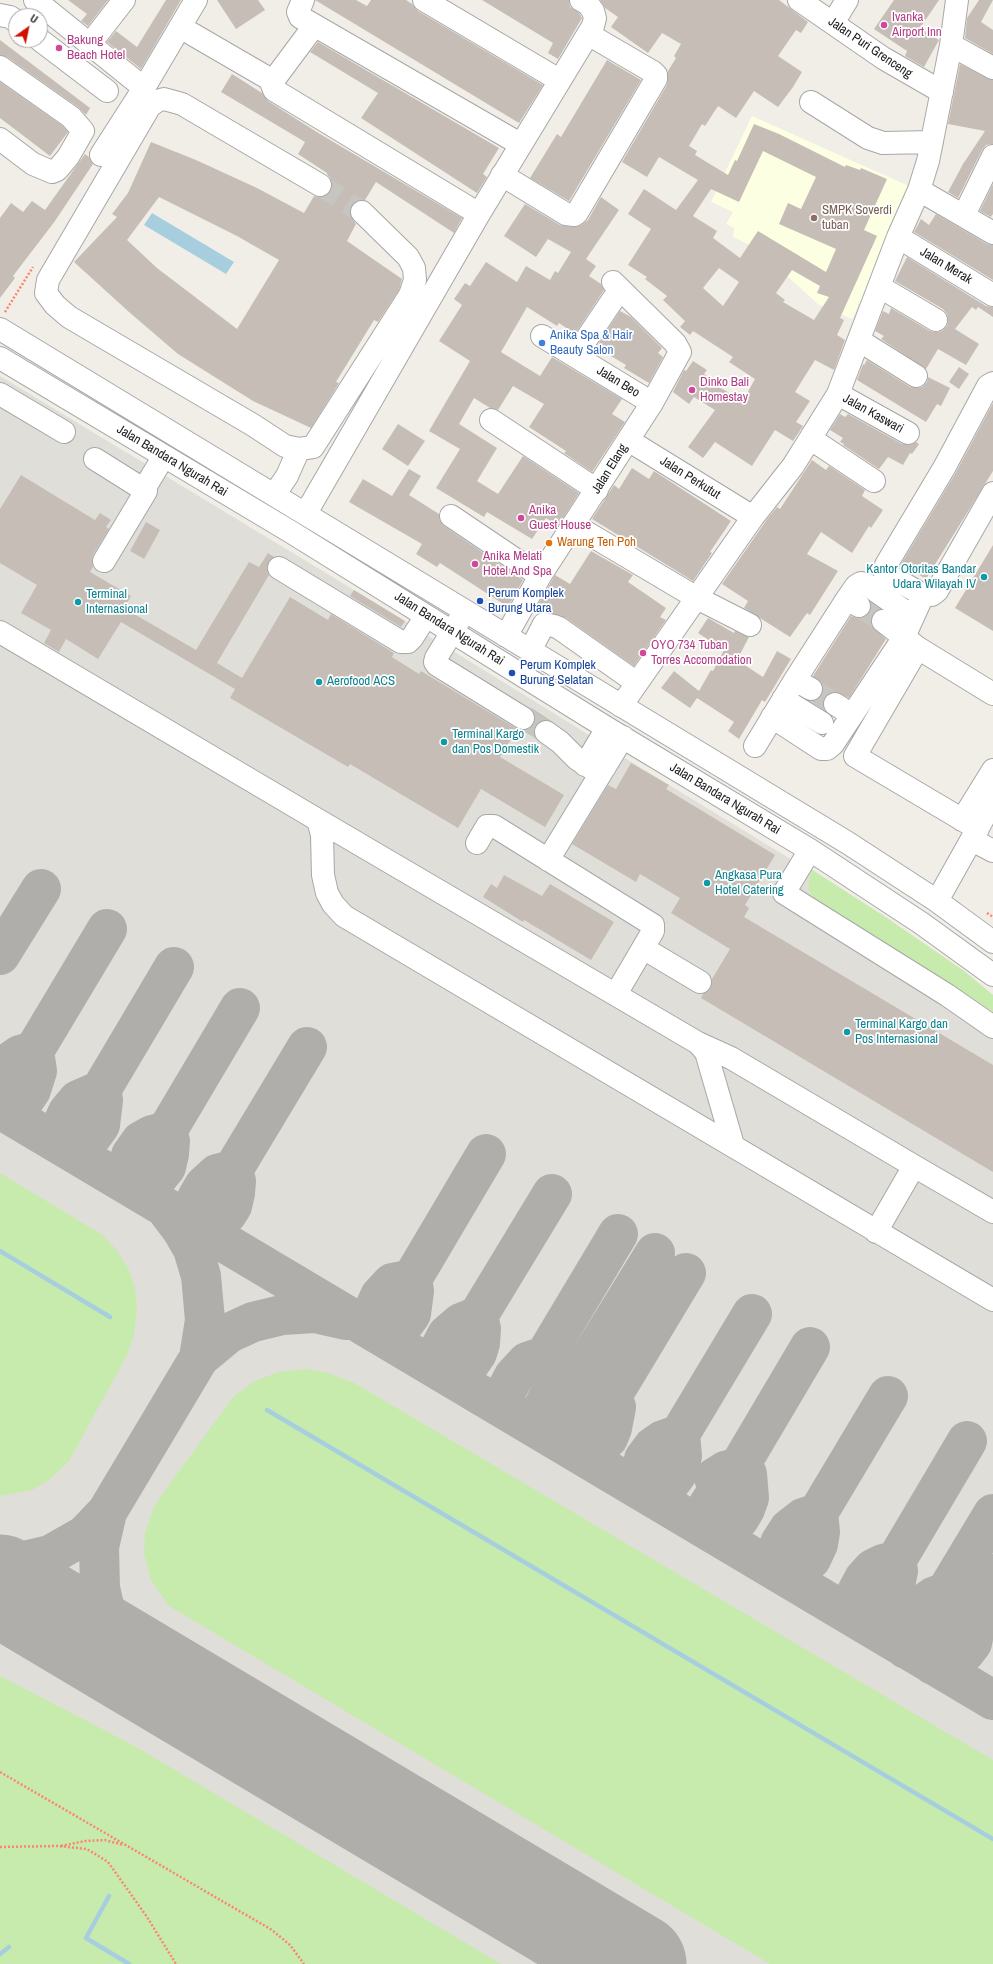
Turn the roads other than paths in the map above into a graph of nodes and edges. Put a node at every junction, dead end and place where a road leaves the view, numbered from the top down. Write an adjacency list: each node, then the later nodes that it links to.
1 (36, 0): 14 (street)
2 (124, 0): 14 (street)
3 (196, 0): 12 (street)
4 (303, 0): 11 (street)
5 (424, 0): 19 (street)
6 (581, 0): 13 (street)
7 (799, 0): 10 (street, Jalan Puri Grenceng)
8 (847, 0): 10 (street)
9 (956, 8): 15 (street)
10 (833, 23): 23 (street, Jalan Puri Grenceng)
11 (314, 26): 20 (street); 27 (street)
12 (180, 27): 20 (street); 21 (street)
13 (588, 34): 19 (street); 30 (street)
14 (89, 45): 21 (street)
15 (951, 45): 18 (street); 23 (street)
16 (48, 46): 22 (street)
17 (0, 67): 25 (street)
18 (993, 68)
19 (559, 80): 27 (street)
20 (273, 81): 34 (street)
21 (144, 88): 28 (street)
22 (107, 91)
23 (942, 92): 26 (street)
24 (811, 102): 26 (street)
25 (0, 139)
26 (932, 142): 32 (street)
27 (520, 144): 30 (street)
28 (101, 155)
29 (993, 156): 35 (street)
30 (502, 175): 34 (street)
31 (320, 185): 58 (street)
32 (919, 190): 35 (street); 37 (street)
33 (362, 212): 58 (street)
34 (479, 214): 66 (street)
35 (964, 215): 36 (street)
36 (993, 233)
37 (898, 237): 38 (street); 39 (street, Jalan Merak)
38 (880, 287): 40 (street); 43 (street)
39 (993, 295)
40 (936, 320)
41 (0, 329): 51 (street, Jalan Bandara Ngurah Rai)
42 (542, 336): 44 (street, Jalan Beo)
43 (860, 340): 46 (street); 49 (street)
44 (575, 356): 50 (street, Jalan Beo); 50 (street, Jalan Elang)
45 (2, 365): 53 (street, Jalan Bandara Ngurah Rai)
46 (916, 376)
47 (993, 382): 73 (street)
48 (0, 394): 54 (street)
49 (838, 394): 55 (street, Jalan Kaswari); 56 (street)
50 (652, 403): 57 (street, Jalan Elang)
51 (126, 405): 53 (street); 65 (street, Jalan Bandara Ngurah Rai)
52 (491, 420): 63 (street)
53 (113, 426): 59 (street, Jalan Bandara Ngurah Rai)
54 (64, 432)
55 (908, 433)
56 (811, 439): 61 (street); 68 (street)
57 (628, 440): 63 (street, Jalan Elang); 68 (street, Jalan Perkutut)
58 (299, 449): 65 (street)
59 (164, 456): 62 (street); 76 (street, Jalan Bandara Ngurah Rai)
60 (95, 459): 62 (street)
61 (874, 481)
62 (144, 489): 70 (street)
63 (597, 490): 69 (street, Jalan Elang)
64 (993, 493): 73 (street)
65 (274, 495): 66 (street, Jalan Bandara Ngurah Rai)
66 (306, 513): 75 (street, Jalan Bandara Ngurah Rai)
67 (451, 516): 72 (street)
68 (753, 517): 74 (street)
69 (574, 525): 72 (street, Jalan Elang); 74 (street)
70 (104, 561)
71 (279, 568): 76 (street)
72 (540, 576): 81 (street, Jalan Elang)
73 (923, 595): 77 (street)
74 (697, 598): 80 (street); 86 (street)
75 (465, 611): 81 (street, Jalan Bandara Ngurah Rai); 83 (street)
76 (426, 616): 83 (street, Jalan Bandara Ngurah Rai)
77 (913, 617): 84 (street); 88 (street)
78 (883, 621): 84 (street)
79 (544, 624): 81 (street); 85 (street); 86 (street)
80 (750, 625)
81 (510, 630): 85 (street, Jalan Bandara Ngurah Rai)
82 (0, 632): 101 (street)
83 (452, 632): 91 (street); 94 (street, Jalan Bandara Ngurah Rai)
84 (911, 642): 87 (street); 95 (street); 97 (street)
85 (530, 651): 89 (street, Jalan Bandara Ngurah Rai)
86 (637, 683): 89 (street)
87 (993, 694)
88 (783, 699): 90 (street); 92 (street)
89 (621, 706): 107 (street, Jalan Bandara Ngurah Rai)
90 (772, 717): 95 (street); 96 (street)
91 (523, 718)
92 (822, 723)
93 (546, 732): 98 (street)
94 (615, 733): 98 (street); 104 (street, Jalan Bandara Ngurah Rai)
95 (833, 744): 97 (street)
96 (755, 746)
97 (855, 756): 102 (street)
98 (595, 766): 106 (street)
99 (993, 770): 102 (street)
100 (993, 801): 102 (street)
101 (318, 820): 112 (street); 115 (street)
102 (971, 829): 105 (street); 107 (street)
103 (477, 843): 106 (street)
104 (810, 850): 110 (street, Jalan Bandara Ngurah Rai); 113 (street)
105 (993, 851)
106 (548, 860): 109 (street)
107 (937, 901): 108 (street, Jalan Bandara Ngurah Rai)
108 (993, 942)
109 (643, 948): 111 (street); 112 (street)
110 (993, 975)
111 (700, 982)
112 (616, 994): 114 (street)
113 (993, 1027)
114 (698, 1043): 115 (street); 116 (street)
115 (733, 1145): 118 (street)
116 (914, 1166): 117 (street); 118 (street)
117 (993, 1212)
118 (876, 1232): 119 (street)
119 (993, 1300)

